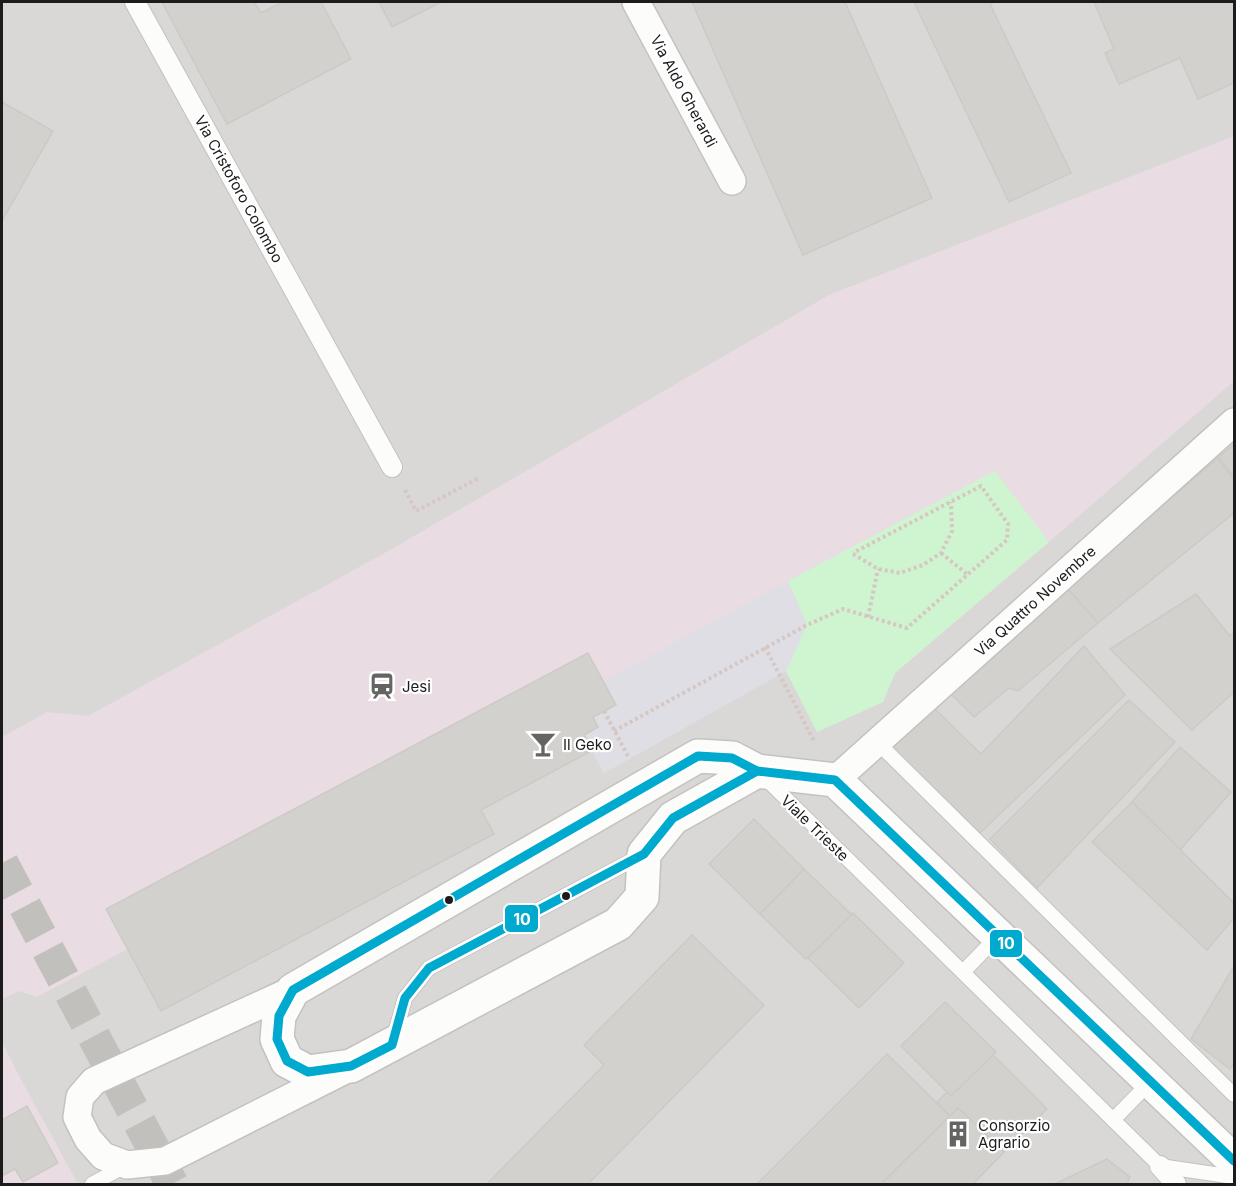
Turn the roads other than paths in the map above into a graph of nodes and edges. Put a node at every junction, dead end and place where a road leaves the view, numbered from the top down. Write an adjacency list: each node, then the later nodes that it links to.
1 (135, 2): 5 (street, Via Cristoforo Colombo)
2 (636, 2): 3 (street, Via Aldo Gherardi)
3 (732, 181)
4 (1234, 422): 6 (street, Via Quattro Novembre)
5 (392, 467)
6 (878, 742): 8 (street, Via Quattro Novembre); 16 (lane)
7 (757, 771): 8 (street, Viale Trieste); 9 (street); 11 (lane, Viale Trieste); 12 (street)
8 (835, 780): 10 (street)
9 (644, 854): 13 (lane); 13 (street)
10 (998, 936): 11 (lane); 15 (street)
11 (963, 972): 17 (lane, Viale Trieste)
12 (293, 990): 14 (street); 19 (street)
13 (392, 1045): 14 (street)
14 (351, 1066): 19 (street)
15 (1151, 1082): 17 (lane); 18 (street)
16 (1234, 1095)
17 (1113, 1120): 20 (lane, Viale Trieste)
18 (1234, 1161)
19 (127, 1165): 22 (lane)
20 (1160, 1166): 21 (lane); 23 (street, Viale Trieste)
21 (1234, 1177)
22 (92, 1185)
23 (1176, 1185)

